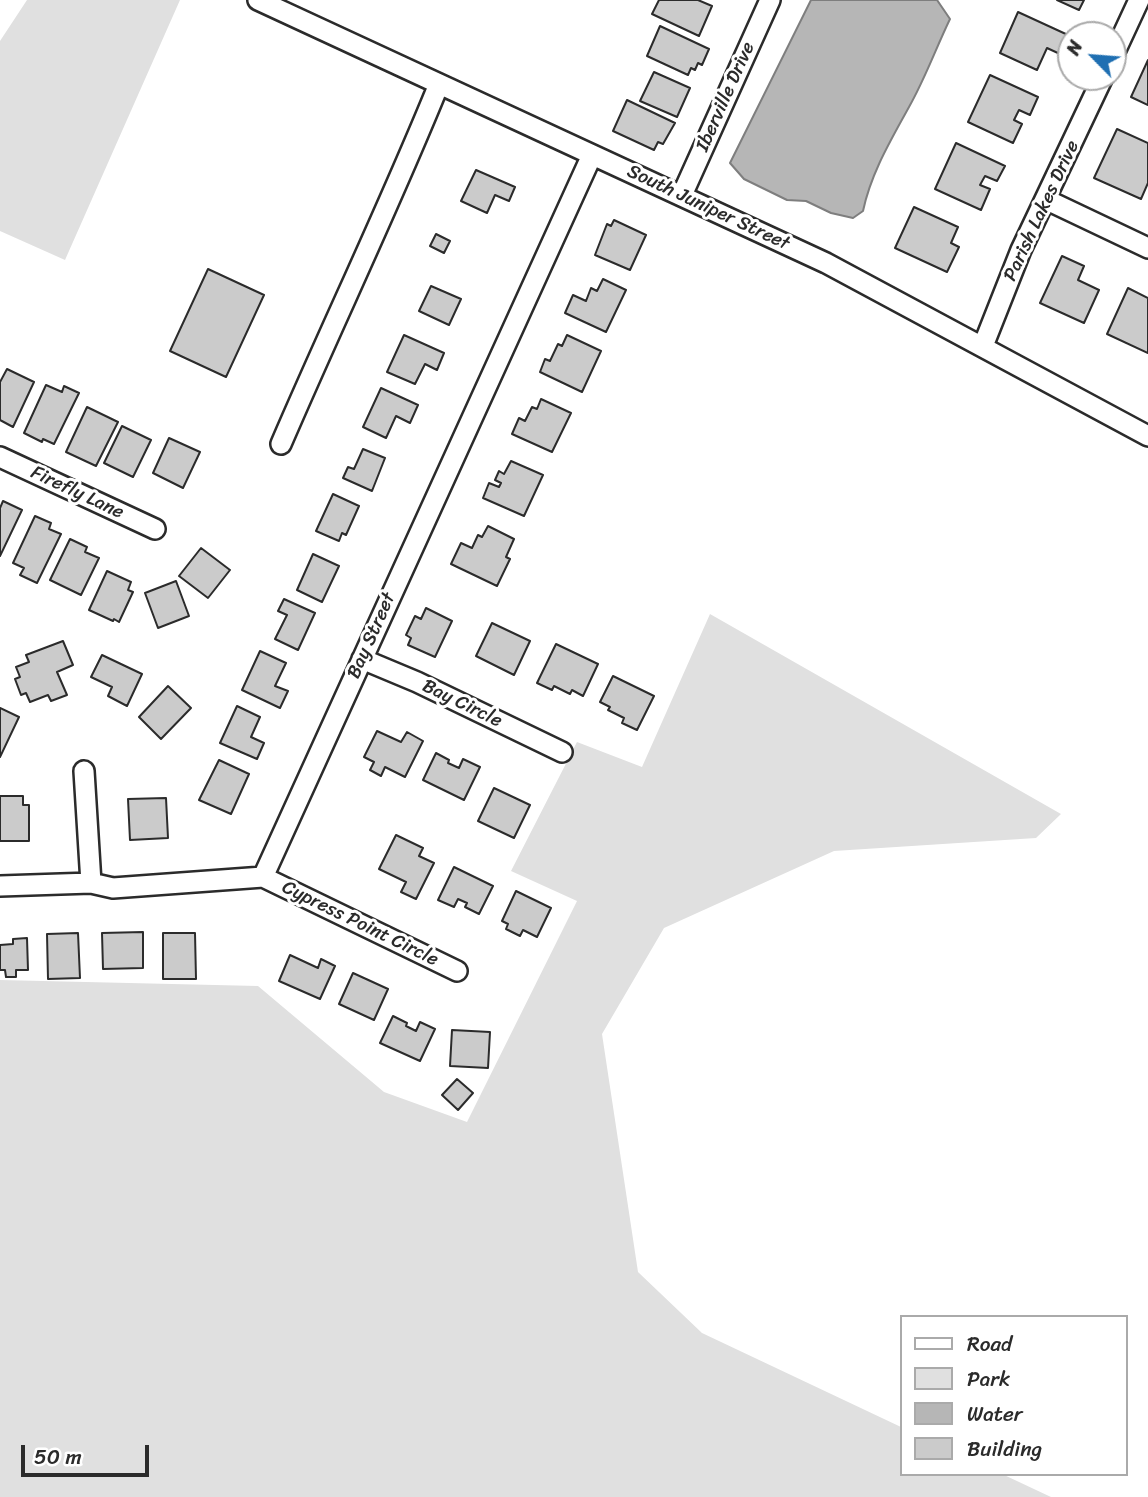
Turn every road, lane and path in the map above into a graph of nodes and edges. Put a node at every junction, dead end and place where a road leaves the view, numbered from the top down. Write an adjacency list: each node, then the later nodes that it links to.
1 (258, 0): 5 (street, South Juniper Street)
2 (770, 0): 8 (street, Iberville Drive)
3 (1139, 0): 4 (street)
4 (1127, 26)
5 (439, 84): 7 (street, South Juniper Street); 13 (street)
6 (1097, 91): 9 (street, Parish Lakes Drive)
7 (592, 155): 8 (street, South Juniper Street); 16 (street, Bay Street)
8 (682, 195): 11 (street, South Juniper Street)
9 (1046, 200): 10 (street); 11 (street, Parish Lakes Drive)
10 (1148, 248)
11 (983, 346): 12 (street, South Juniper Street)
12 (1148, 436)
13 (281, 444)
14 (0, 457): 15 (street, Firefly Lane)
15 (155, 530)
16 (362, 659): 17 (street, Bay Circle); 19 (street, Bay Street)
17 (562, 752)
18 (84, 771): 20 (street)
19 (262, 877): 20 (street); 22 (street, Cypress Point Circle)
20 (91, 883): 21 (street)
21 (0, 886)
22 (457, 971)

